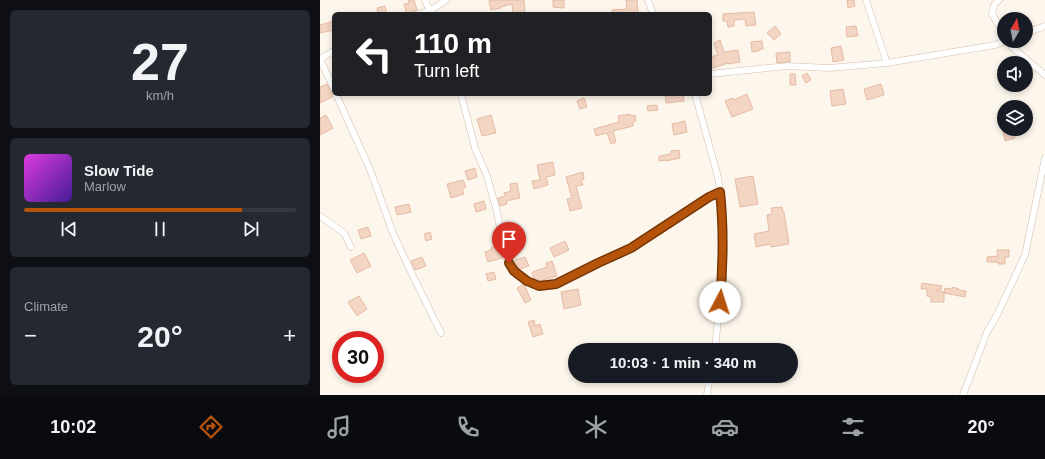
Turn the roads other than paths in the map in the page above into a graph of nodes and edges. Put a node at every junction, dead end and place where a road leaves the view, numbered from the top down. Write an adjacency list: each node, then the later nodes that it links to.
1 (425, 0): 6 (street)
2 (446, 0): 6 (street)
3 (648, 0): 7 (street)
4 (866, 0): 15 (street)
5 (999, 0): 8 (street)
6 (430, 12)
7 (652, 12)
8 (997, 22)
9 (1045, 26): 10 (street)
10 (1033, 30)
11 (997, 44): 15 (street)
12 (1013, 48): 17 (street)
13 (332, 52): 14 (street)
14 (320, 59): 18 (street)
15 (887, 64): 16 (street)
16 (712, 74)
17 (1045, 75)
18 (332, 85)
19 (337, 96): 26 (street)
20 (462, 96): 23 (street)
21 (696, 96): 23 (street)
22 (1045, 158): 30 (street)
23 (720, 192): 27 (street)
24 (320, 216): 25 (street)
25 (351, 247)
26 (441, 333)
27 (716, 343)
28 (709, 383): 29 (street)
29 (706, 395)
30 (963, 395)

